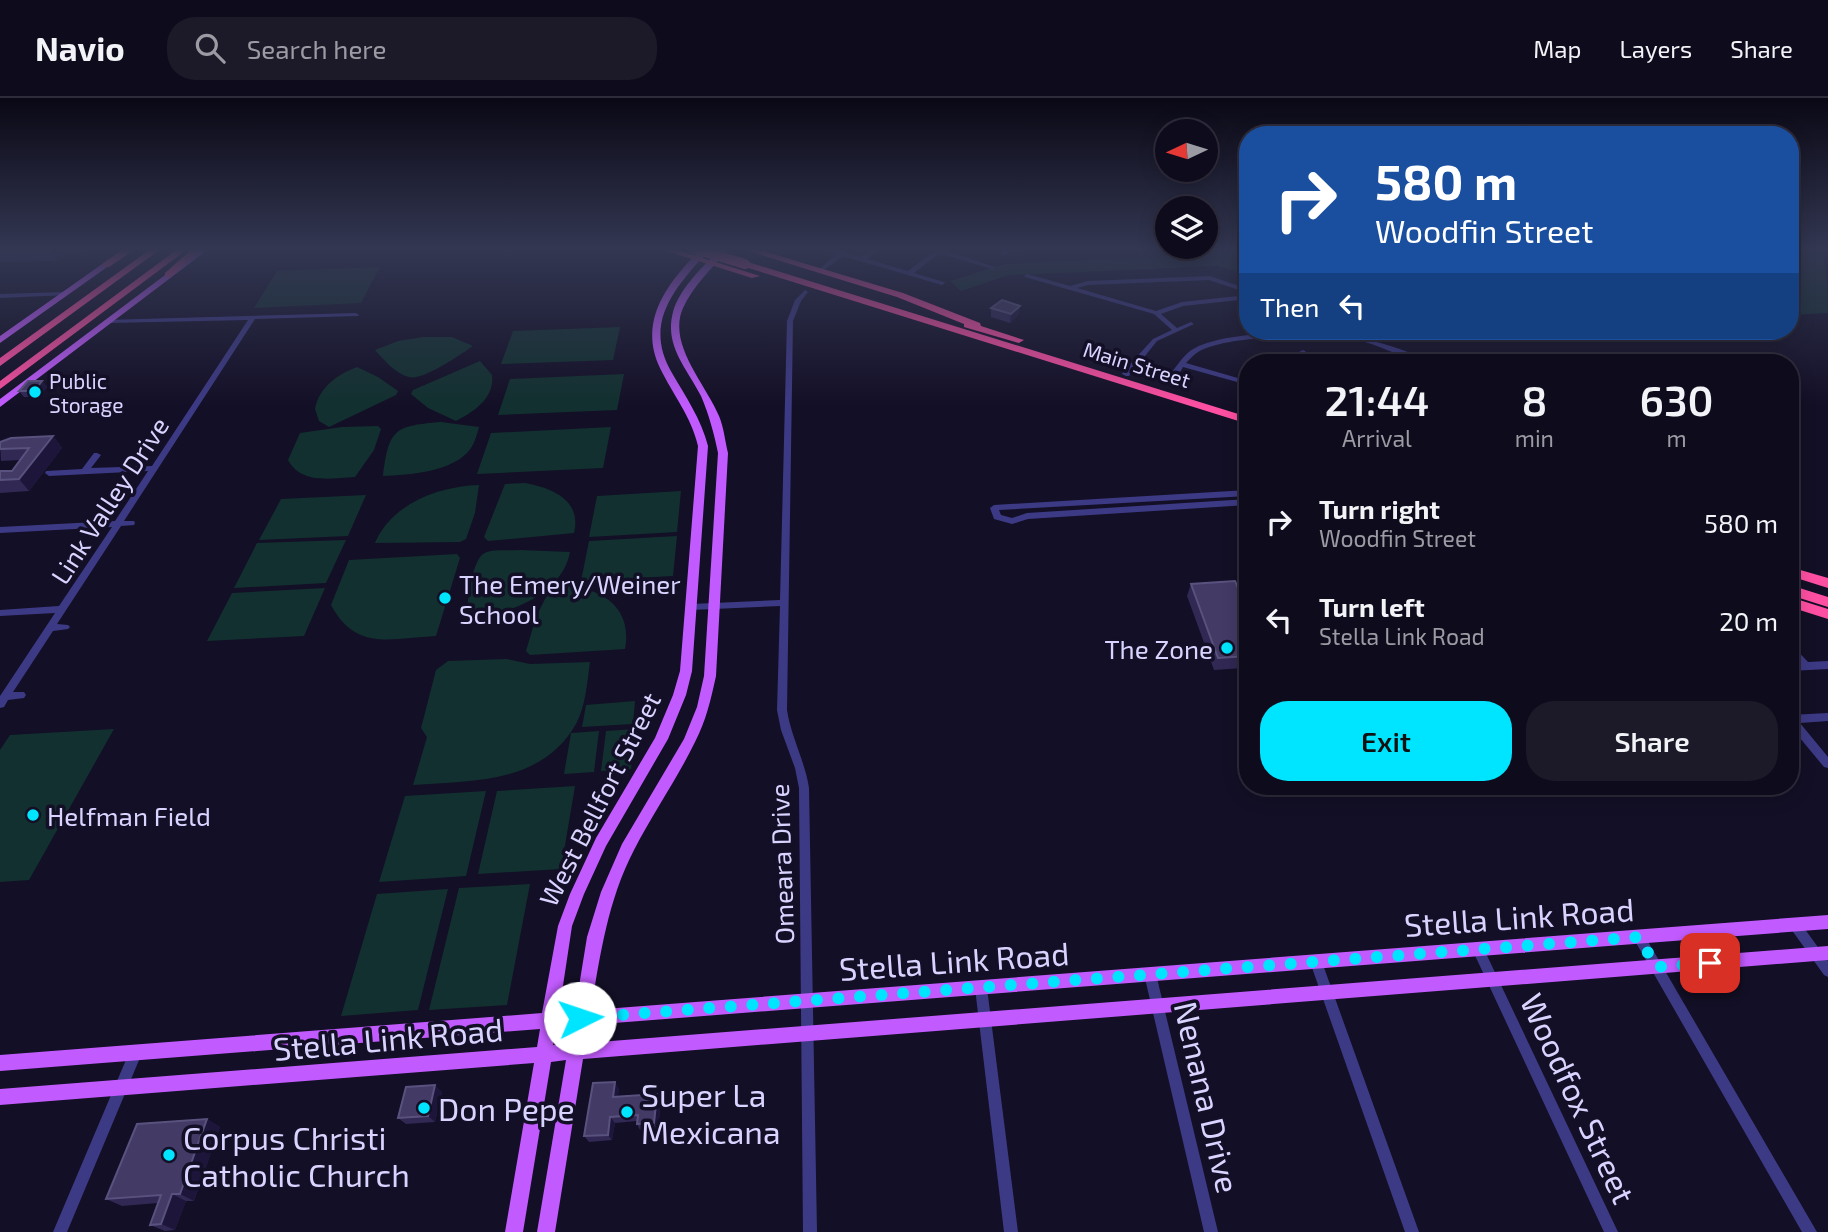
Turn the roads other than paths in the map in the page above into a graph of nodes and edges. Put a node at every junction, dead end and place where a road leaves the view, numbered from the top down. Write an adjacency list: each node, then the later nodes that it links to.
1 (55, 301): 22 (main road)
2 (85, 301): 26 (highway)
3 (113, 301): 35 (highway)
4 (134, 301): 17 (main road)
5 (664, 301): 19 (main road, West Bellfort Street)
6 (682, 301): 18 (main road)
7 (797, 301): 67 (street, Omeara Drive)
8 (832, 301): 27 (highway)
9 (878, 301): 27 (highway, Main Street)
10 (884, 301): 21 (highway, Main Street)
11 (915, 301): 21 (highway)
12 (1120, 301): 14 (street)
13 (1216, 301): 14 (street)
14 (1159, 311): 20 (street); 20 (street)
15 (356, 315): 16 (street)
16 (252, 319): 17 (street); 32 (street, Link Valley Drive)
17 (107, 321): 37 (main road)
18 (675, 321): 19 (main road); 34 (main road, West Bellfort Street)
19 (657, 322): 36 (main road, West Bellfort Street)
20 (1175, 329): 30 (street)
21 (990, 330): 30 (highway, Main Street)
22 (0, 340)
23 (1261, 340): 28 (street)
24 (1358, 340): 25 (street)
25 (1406, 354)
26 (0, 363)
27 (1062, 363): 41 (highway, Main Street)
28 (1182, 364): 29 (street); 33 (street)
29 (1176, 372)
30 (1126, 374): 38 (highway, Main Street)
31 (227, 376): 32 (street)
32 (214, 377): 39 (street, Link Valley Drive)
33 (1239, 380)
34 (695, 381): 36 (main road); 45 (main road, West Bellfort Street)
35 (0, 386)
36 (677, 386): 46 (main road, West Bellfort Street)
37 (0, 404)
38 (1239, 408)
39 (193, 409): 40 (street); 43 (street, Link Valley Drive)
40 (204, 409)
41 (1239, 418)
42 (184, 443): 43 (street)
43 (170, 444): 47 (street, Link Valley Drive)
44 (97, 455): 48 (street)
45 (723, 461): 46 (main road); 70 (main road, West Bellfort Street)
46 (702, 462): 69 (main road, West Bellfort Street)
47 (155, 468): 48 (street); 51 (street, Link Valley Drive)
48 (85, 471): 49 (street)
49 (49, 473)
50 (158, 482): 51 (street)
51 (145, 483): 57 (street, Link Valley Drive)
52 (1239, 494): 54 (street)
53 (1239, 502): 54 (street)
54 (1160, 503): 55 (street)
55 (1046, 510): 55 (street)
56 (131, 523): 57 (street)
57 (118, 524): 58 (street); 59 (street, Link Valley Drive)
58 (0, 530)
59 (86, 572): 60 (street); 71 (street, Link Valley Drive)
60 (100, 572)
61 (1799, 574): 63 (highway)
62 (1799, 582): 64 (highway)
63 (1828, 583)
64 (1828, 591)
65 (1799, 593): 66 (highway)
66 (1828, 601)
67 (784, 603): 70 (street); 100 (street, Omeara Drive)
68 (1799, 605): 73 (highway)
69 (691, 607): 70 (street); 86 (main road, West Bellfort Street)
70 (714, 607): 87 (main road, West Bellfort Street)
71 (62, 609): 72 (street); 75 (street, Link Valley Drive)
72 (0, 613)
73 (1828, 614)
74 (65, 627): 75 (street)
75 (50, 628): 81 (street, Link Valley Drive)
76 (1799, 658): 79 (street)
77 (1828, 665): 79 (street)
78 (1799, 666): 79 (street)
79 (1806, 666)
80 (21, 695): 81 (street)
81 (3, 700)
82 (1828, 718): 83 (street)
83 (1799, 719)
84 (1799, 729): 85 (street)
85 (1828, 764)
86 (613, 823): 87 (main road); 104 (main road, West Bellfort Street)
87 (637, 832): 102 (main road, West Bellfort Street)
88 (1828, 922): 89 (main road, Stella Link Road)
89 (1795, 925): 90 (main road, Stella Link Road); 92 (street)
90 (1639, 937): 91 (main road, Stella Link Road); 94 (street)
91 (1478, 949): 93 (main road, Stella Link Road); 97 (street, Woodfox Street)
92 (1822, 954): 94 (main road, Stella Link Road); 95 (street)
93 (1316, 962): 96 (main road, Stella Link Road); 99 (street)
94 (1656, 967): 97 (main road, Stella Link Road); 120 (street)
95 (1828, 971)
96 (1150, 974): 98 (main road, Stella Link Road); 101 (street, Nenana Drive)
97 (1492, 980): 99 (main road, Stella Link Road); 119 (street, Woodfox Street)
98 (981, 988): 100 (main road, Stella Link Road); 103 (street)
99 (1327, 993): 101 (main road, Stella Link Road); 118 (street)
100 (807, 1001): 102 (main road, Stella Link Road); 105 (street, Omeara Drive)
101 (1158, 1006): 103 (main road, Stella Link Road); 117 (street, Nenana Drive)
102 (580, 1018): 104 (main road, Stella Link Road); 106 (main road, West Bellfort Street)
103 (985, 1020): 105 (main road, Stella Link Road); 116 (street)
104 (549, 1021): 107 (main road, Stella Link Road); 108 (main road, West Bellfort Street)
105 (807, 1034): 106 (main road, Stella Link Road); 115 (street, Omeara Drive)
106 (575, 1052): 108 (main road, Stella Link Road); 114 (main road, West Bellfort Street)
107 (136, 1053): 109 (main road, Stella Link Road); 110 (street)
108 (544, 1054): 110 (main road, Stella Link Road); 113 (main road, West Bellfort Street)
109 (0, 1063)
110 (121, 1088): 111 (main road, Stella Link Road); 112 (street)
111 (0, 1097)
112 (60, 1232)
113 (514, 1232)
114 (546, 1232)
115 (810, 1232)
116 (1011, 1232)
117 (1211, 1232)
118 (1412, 1232)
119 (1611, 1232)
120 (1810, 1232)

